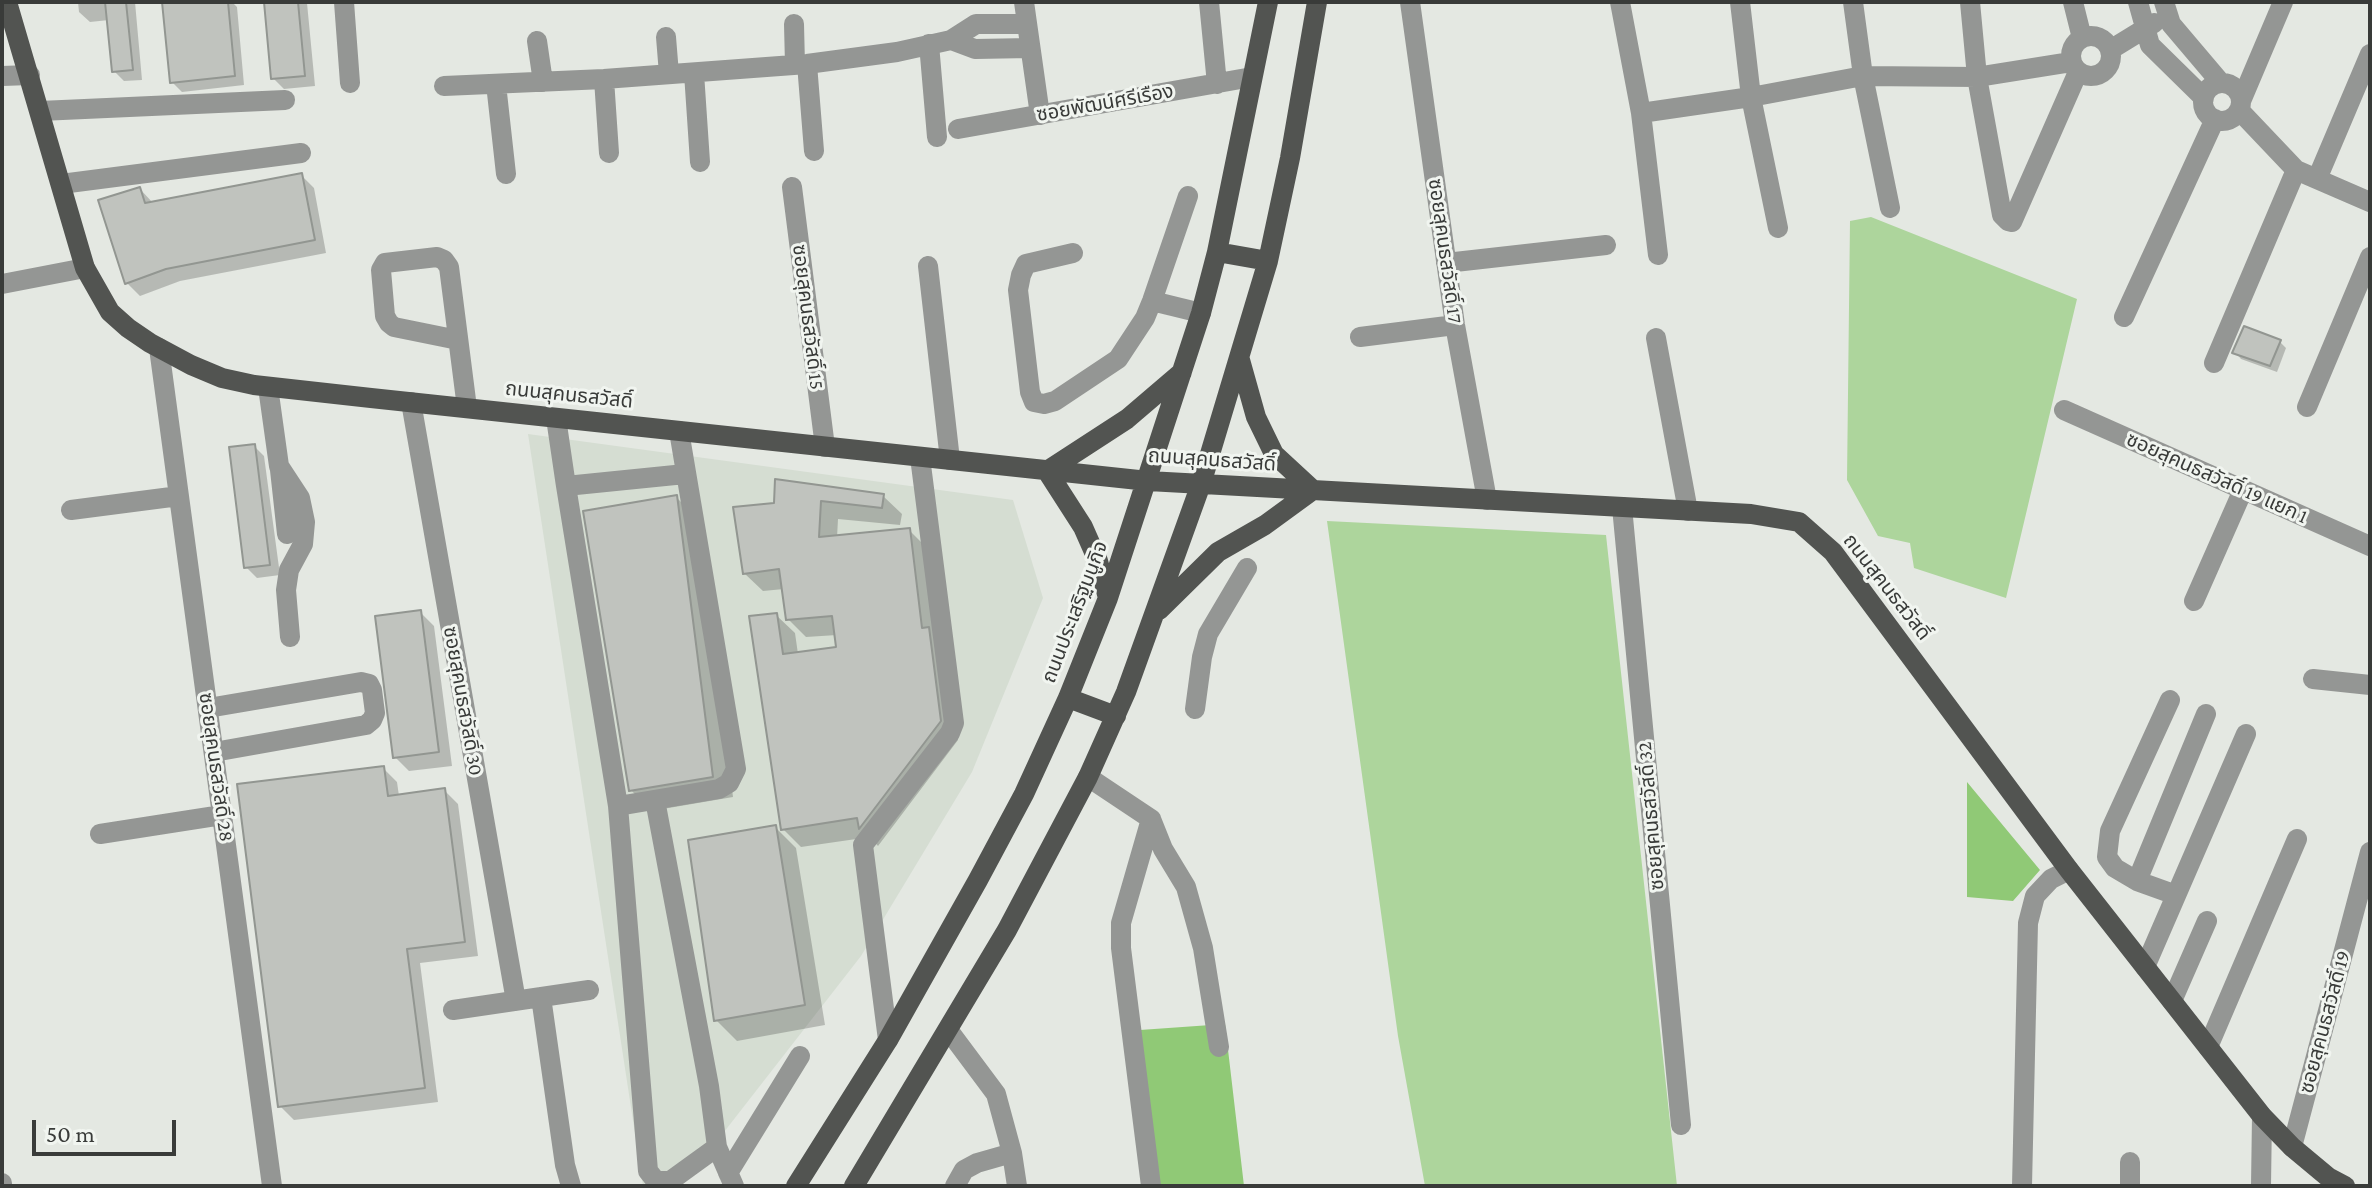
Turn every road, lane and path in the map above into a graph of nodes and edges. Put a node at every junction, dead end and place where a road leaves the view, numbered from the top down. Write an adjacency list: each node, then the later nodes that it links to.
1 (7, 2): 31 (main road, ถนนสุคนธสวัสดิ์)
2 (344, 2): 38 (street)
3 (1024, 2): 17 (street)
4 (1209, 2): 41 (street)
5 (1268, 2): 34 (main road, ถนนประเสริฐมนูกิจ)
6 (1317, 2): 71 (main road)
7 (1410, 2): 72 (street, ซอยสุคนธสวัสดิ์ 17)
8 (1620, 2): 48 (street)
9 (1740, 2): 43 (street)
10 (1853, 2): 33 (street)
11 (1970, 2): 35 (street)
12 (2073, 2): 20 (street)
13 (2138, 2): 18 (street)
14 (2283, 2): 46 (street)
15 (2166, 8): 18 (street); 39 (street)
16 (794, 24): 27 (street)
17 (1027, 24): 21 (street); 24 (street)
18 (2145, 29): 25 (street); 44 (street)
19 (666, 37): 30 (street)
20 (2082, 38): 25 (street); 28 (street)
21 (951, 40): 23 (street); 24 (street)
22 (537, 41): 37 (street)
23 (929, 44): 27 (street); 52 (street)
24 (1030, 48): 49 (street)
25 (2110, 50): 28 (street)
26 (2370, 54): 59 (street)
27 (801, 65): 29 (street); 53 (street)
28 (2075, 67): 35 (street); 35 (street)
29 (694, 73): 30 (street); 56 (street)
30 (669, 74): 36 (street)
31 (30, 75): 32 (street); 47 (main road, ถนนสุคนธสวัสดิ์)
32 (2, 76)
33 (1863, 76): 35 (street); 43 (street); 64 (street)
34 (1252, 77): 41 (street, ซอยพัฒน์ศรีเรือง); 67 (main road, ถนนประเสริฐมนูกิจ)
35 (1977, 77)
36 (604, 79): 37 (street); 55 (street)
37 (543, 82): 40 (street)
38 (350, 83)
39 (2221, 83): 44 (street); 46 (street)
40 (496, 84): 42 (street); 58 (street)
41 (1217, 84): 49 (street, ซอยพัฒน์ศรีเรือง)
42 (444, 86)
43 (1751, 97): 48 (street); 65 (street)
44 (2204, 98): 50 (street)
45 (285, 100): 47 (street)
46 (2240, 106): 50 (street); 57 (street)
47 (40, 111): 60 (main road, ถนนสุคนธสวัสดิ์)
48 (1641, 113): 69 (street)
49 (1040, 115): 51 (street, ซอยพัฒน์ศรีเรือง)
50 (2215, 119): 78 (street)
51 (958, 129)
52 (937, 137)
53 (814, 151)
54 (301, 153): 60 (street)
55 (609, 153)
56 (700, 162)
57 (2296, 170): 59 (street); 85 (street)
58 (506, 174)
59 (2317, 179): 63 (street)
60 (61, 184): 74 (main road, ถนนสุคนธสวัสดิ์)
61 (792, 187): 94 (street, ซอยสุคนธสวัสดิ์ 15)
62 (1188, 196): 76 (street)
63 (2370, 202)
64 (1890, 208)
65 (1778, 228)
66 (1606, 245): 72 (street)
67 (1217, 252): 71 (main road); 77 (main road, ถนนประเสริฐมนูกิจ)
68 (1073, 253): 76 (street)
69 (1658, 255)
70 (2370, 257): 89 (street)
71 (1268, 261): 84 (main road)
72 (1446, 263): 79 (street, ซอยสุคนธสวัสดิ์ 17)
73 (928, 266): 96 (street)
74 (85, 268): 75 (street); 83 (main road, ถนนสุคนธสวัสดิ์)
75 (2, 284)
76 (1152, 301): 77 (street)
77 (1201, 313): 86 (main road, ถนนประเสริฐมนูกิจ)
78 (2124, 317)
79 (1455, 325): 80 (street); 106 (street, ซอยสุคนธสวัสดิ์ 17)
80 (1360, 337)
81 (1656, 338): 109 (street)
82 (458, 340): 82 (street); 90 (street)
83 (159, 348): 87 (main road, ถนนสุคนธสวัสดิ์); 105 (street, ซอยสุคนธสวัสดิ์ 28)
84 (1240, 360): 101 (main road); 103 (main road)
85 (2214, 363)
86 (1182, 372): 98 (main road); 100 (main road, ถนนประเสริฐมนูกิจ)
87 (268, 387): 88 (main road, ถนนสุคนธสวัสดิ์); 97 (street)
88 (411, 402): 90 (main road, ถนนสุคนธสวัสดิ์); 142 (street, ซอยสุคนธสวัสดิ์ 30)
89 (2307, 407)
90 (467, 408): 92 (main road, ถนนสุคนธสวัสดิ์)
91 (2064, 410): 104 (street, ซอยสุคนธสวัสดิ์ 19 แยก 1)
92 (556, 418): 93 (main road, ถนนสุคนธสวัสดิ์); 102 (street)
93 (679, 431): 94 (main road, ถนนสุคนธสวัสดิ์); 99 (street)
94 (825, 447): 95 (main road, ถนนสุคนธสวัสดิ์)
95 (920, 457): 96 (main road, ถนนสุคนธสวัสดิ์); 146 (street)
96 (950, 460): 98 (main road, ถนนสุคนธสวัสดิ์)
97 (279, 466): 110 (street); 116 (street)
98 (1047, 471): 100 (main road, ถนนสุคนธสวัสดิ์); 113 (main road)
99 (685, 474): 102 (street); 128 (street)
100 (1148, 481): 101 (main road, ถนนสุคนธสวัสดิ์); 113 (main road, ถนนประเสริฐมนูกิจ)
101 (1201, 484): 103 (main road, ถนนสุคนธสวัสดิ์); 115 (main road)
102 (566, 486): 129 (street)
103 (1313, 490): 106 (main road, ถนนสุคนธสวัสดิ์); 115 (main road)
104 (2243, 490): 111 (street, ซอยสุคนธสวัสดิ์ 19 แยก 1); 114 (street)
105 (179, 496): 108 (street); 121 (street, ซอยสุคนธสวัสดิ์ 28)
106 (1487, 500): 107 (main road, ถนนสุคนธสวัสดิ์)
107 (1622, 507): 109 (main road, ถนนสุคนธสวัสดิ์); 151 (street, ซอยสุคนธสวัสดิ์ 32)
108 (71, 510)
109 (1688, 511): 135 (main road, ถนนสุคนธสวัสดิ์)
110 (287, 534)
111 (2370, 546)
112 (1247, 568): 122 (street)
113 (1108, 598): 119 (main road, ถนนประเสริฐมนูกิจ)
114 (2194, 601)
115 (1156, 614): 124 (main road)
116 (290, 637)
117 (2313, 679): 118 (street)
118 (2370, 685)
119 (1068, 698): 124 (main road); 146 (main road, ถนนประเสริฐมนูกิจ)
120 (2170, 700): 136 (street)
121 (208, 708): 126 (street, ซอยสุคนธสวัสดิ์ 28); 126 (street)
122 (1195, 709)
123 (2206, 714): 136 (street)
124 (1116, 716): 127 (main road)
125 (2246, 734): 137 (street)
126 (214, 752): 130 (street, ซอยสุคนธสวัสดิ์ 28)
127 (1088, 777): 131 (street); 145 (main road)
128 (655, 800): 129 (street); 152 (street)
129 (618, 806): 152 (street)
130 (222, 815): 132 (street); 157 (street, ซอยสุคนธสวัสดิ์ 28)
131 (1151, 819): 147 (street); 163 (street)
132 (100, 834)
133 (2297, 839): 148 (street)
134 (2370, 852): 153 (street, ซอยสุคนธสวัสดิ์ 19)
135 (2069, 870): 139 (main road, ถนนสุคนธสวัสดิ์); 164 (street)
136 (2137, 881): 137 (street)
137 (2176, 895): 139 (street)
138 (2207, 921): 143 (street)
139 (2145, 967): 143 (main road, ถนนสุคนธสวัสดิ์)
140 (589, 990): 141 (street)
141 (541, 997): 142 (street); 158 (street)
142 (516, 1001): 144 (street)
143 (2172, 1001): 148 (main road, ถนนสุคนธสวัสดิ์)
144 (453, 1010)
145 (949, 1031): 154 (street); 160 (main road)
146 (888, 1040): 159 (main road, ถนนประเสริฐมนูกิจ)
147 (1219, 1047)
148 (2208, 1047): 150 (main road, ถนนสุคนธสวัสดิ์)
149 (800, 1056): 156 (street)
150 (2262, 1116): 153 (main road, ถนนสุคนธสวัสดิ์); 166 (street)
151 (1681, 1125)
152 (717, 1147): 156 (street)
153 (2292, 1147): 167 (main road, ถนนสุคนธสวัสดิ์)
154 (1012, 1153): 161 (street); 162 (street)
155 (2130, 1162): 165 (street)
156 (731, 1180)
157 (272, 1186)
158 (571, 1186)
159 (796, 1186)
160 (854, 1186)
161 (955, 1186)
162 (1017, 1186)
163 (1151, 1186)
164 (2022, 1186)
165 (2130, 1186)
166 (2261, 1186)
167 (2345, 1186)

